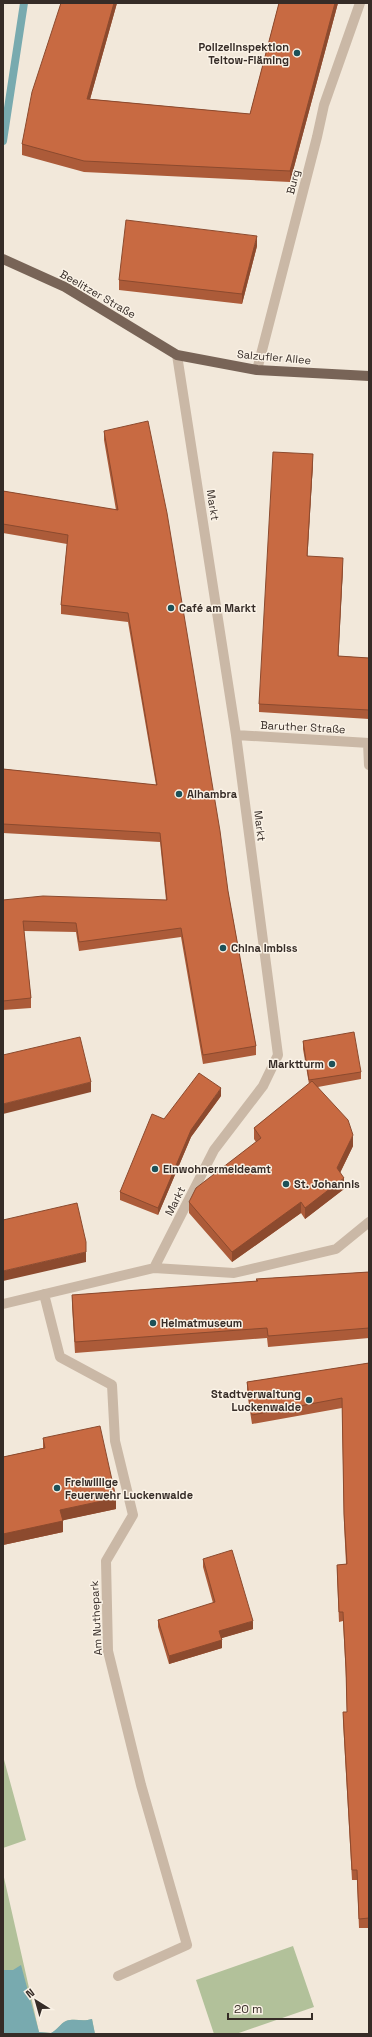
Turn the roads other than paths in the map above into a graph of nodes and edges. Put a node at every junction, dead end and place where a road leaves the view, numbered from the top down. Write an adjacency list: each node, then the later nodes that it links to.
1 (360, 3): 4 (street, Burg)
2 (3, 259): 3 (main road, Beelitzer Straße)
3 (178, 355): 4 (main road, Salzufler Allee); 6 (street, Markt)
4 (257, 370): 5 (main road, Salzufler Allee)
5 (369, 376)
6 (236, 735): 7 (street, Baruther Straße); 10 (street, Markt)
7 (368, 743): 8 (street)
8 (369, 765)
9 (369, 1222): 10 (street)
10 (154, 1268): 11 (street)
11 (44, 1294): 12 (street); 13 (street, Am Nuthepark)
12 (3, 1304)
13 (118, 1976)

